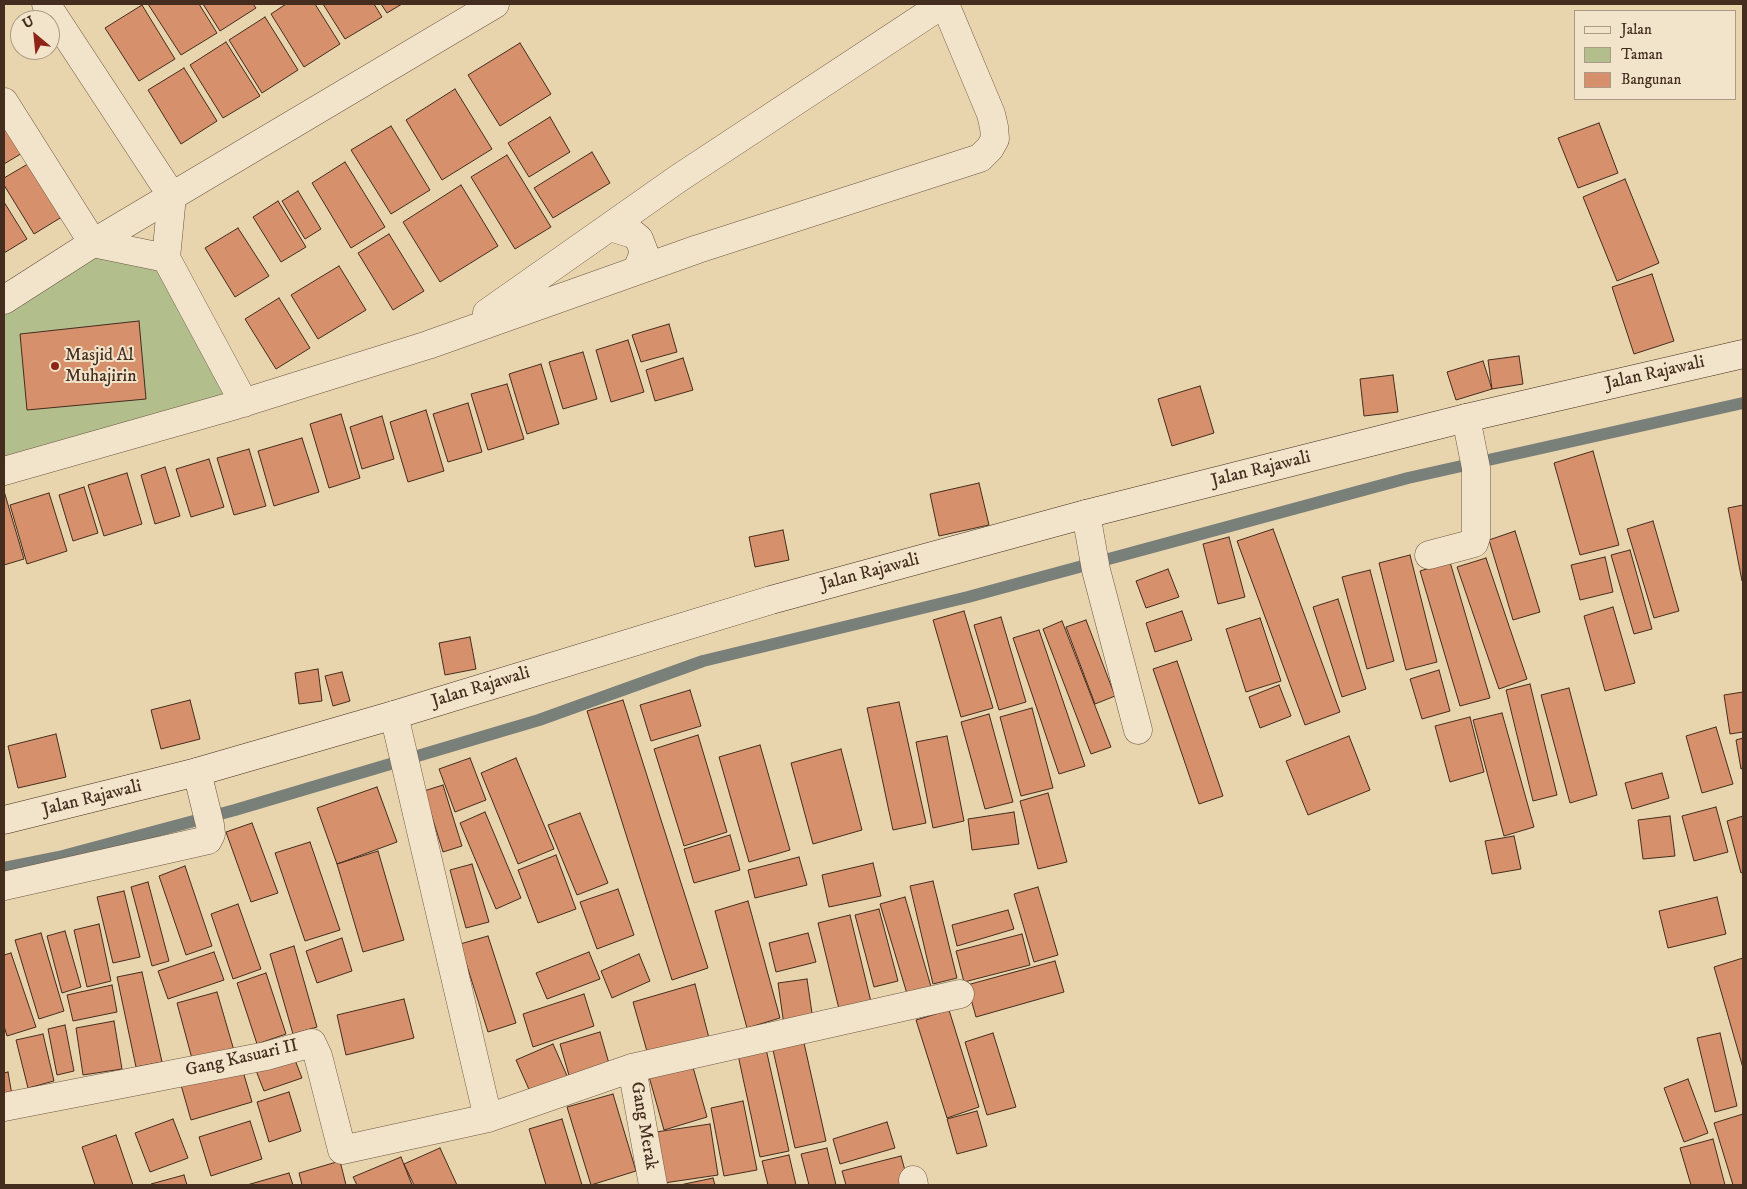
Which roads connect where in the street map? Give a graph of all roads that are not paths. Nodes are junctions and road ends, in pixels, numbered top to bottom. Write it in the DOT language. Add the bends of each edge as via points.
graph roads {
  1 [pos="496,4"];
  2 [pos="944,4"];
  3 [pos="51,6"];
  4 [pos="4,102"];
  5 [pos="172,196"];
  6 [pos="610,227"];
  7 [pos="93,243"];
  8 [pos="166,258"];
  9 [pos="637,270"];
  10 [pos="4,300"];
  11 [pos="456,335"];
  12 [pos="1743,354"];
  13 [pos="244,403"];
  14 [pos="1468,428"];
  15 [pos="4,471"];
  16 [pos="1086,523"];
  17 [pos="1429,555"];
  18 [pos="397,725"];
  19 [pos="1138,730"];
  20 [pos="197,772"];
  21 [pos="4,820"];
  22 [pos="4,886"];
  23 [pos="960,994"];
  24 [pos="632,1068"];
  25 [pos="4,1107"];
  26 [pos="488,1118"];
  27 [pos="653,1185"];
  1 -- 5 [label="street"];
  2 -- 6 [label="street"];
  2 -- 9 [label="street" via="991,114 995,139 980,158"];
  3 -- 5 [label="street"];
  4 -- 7 [label="street"];
  5 -- 7 [label="street"];
  5 -- 8 [label="street"];
  6 -- 9 [label="street" via="639,239 644,252"];
  6 -- 11 [label="street"];
  7 -- 8 [label="street"];
  7 -- 10 [label="street"];
  8 -- 13 [label="street"];
  9 -- 11 [label="street"];
  11 -- 13 [label="street"];
  12 -- 14 [label="street, Jalan Rajawali"];
  13 -- 15 [label="street"];
  14 -- 16 [label="street, Jalan Rajawali"];
  14 -- 17 [label="street" via="1476,468 1474,543"];
  16 -- 18 [label="street, Jalan Rajawali" via="771,600"];
  16 -- 19 [label="street"];
  18 -- 20 [label="street, Jalan Rajawali"];
  18 -- 26 [label="street"];
  20 -- 21 [label="street, Jalan Rajawali"];
  20 -- 22 [label="street" via="210,838 197,844"];
  23 -- 24 [label="street"];
  24 -- 26 [label="street"];
  24 -- 27 [label="street, Gang Merak"];
  25 -- 26 [label="street, Gang Kasuari II" via="266,1056 312,1043 342,1150"];
}
